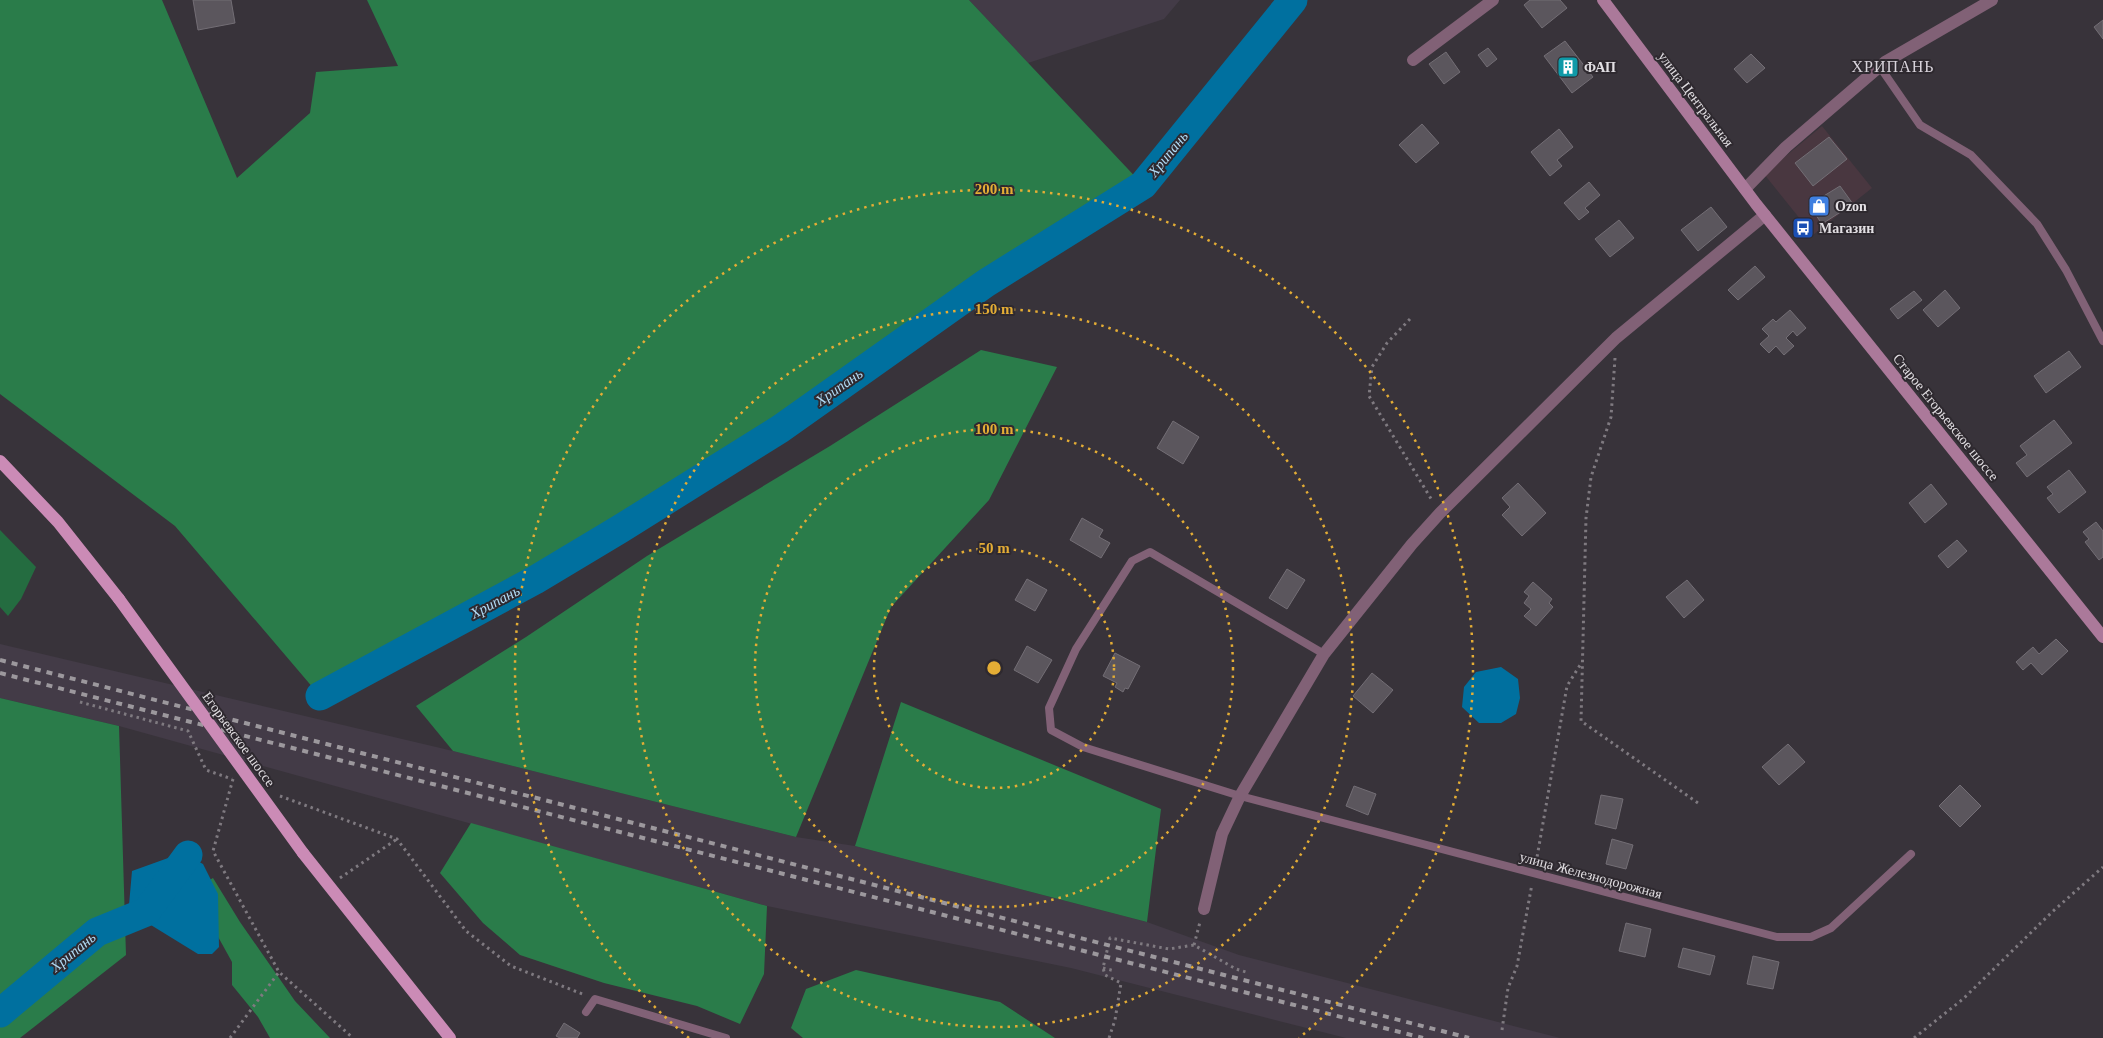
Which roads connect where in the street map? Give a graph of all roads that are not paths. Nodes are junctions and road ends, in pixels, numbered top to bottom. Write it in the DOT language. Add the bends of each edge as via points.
graph roads {
  1 [pos="1493,0"];
  2 [pos="1603,0"];
  3 [pos="1992,0"];
  4 [pos="1413,60"];
  5 [pos="1880,67"];
  6 [pos="1745,189"];
  7 [pos="1765,215"];
  8 [pos="2103,341"];
  9 [pos="0,461"];
  10 [pos="2103,637"];
  11 [pos="1324,654"];
  12 [pos="1240,796"];
  13 [pos="1911,854"];
  14 [pos="1204,909"];
  15 [pos="586,1012"];
  16 [pos="450,1038"];
  17 [pos="726,1038"];
  1 -- 4 [label="street"];
  2 -- 6 [label="main road, улица Центральная"];
  3 -- 5 [label="street"];
  5 -- 6 [label="street" via="1786,147"];
  5 -- 8 [label="lane" via="1920,125 1971,155 2037,224 2066,270"];
  6 -- 7 [label="main road, улица Центральная"];
  7 -- 10 [label="main road, Старое Егорьевское шоссе"];
  7 -- 11 [label="street" via="1616,338 1440,513"];
  9 -- 16 [label="main road, Егорьевское шоссе, bridge" via="58,522 119,599 303,853"];
  11 -- 12 [label="street"];
  11 -- 12 [label="lane, улица Железнодорожная" via="1150,552 1132,561 1076,649 1049,708 1051,730 1083,747"];
  12 -- 13 [label="lane, улица Железнодорожная" via="1776,937 1811,937 1831,928"];
  12 -- 14 [label="street" via="1222,834"];
  15 -- 17 [label="lane" via="595,999"];
}
